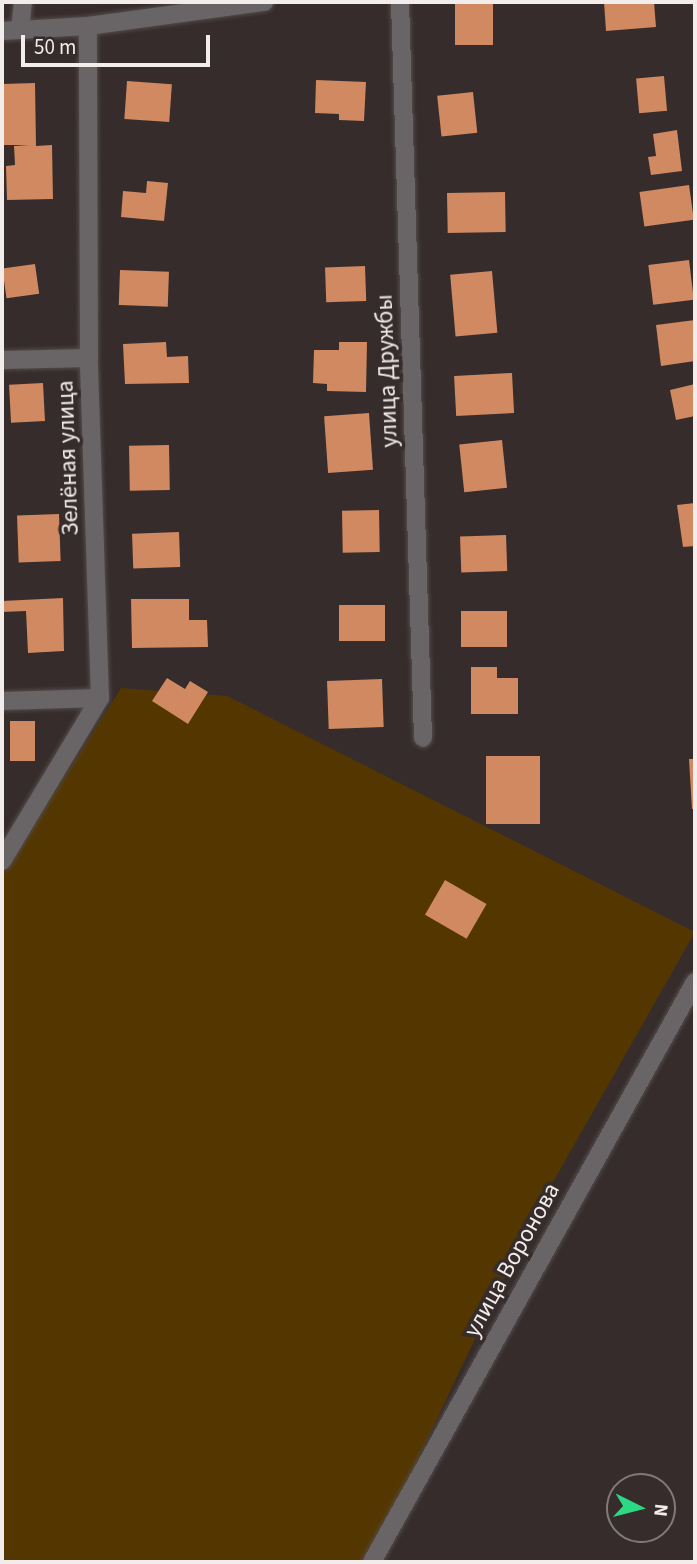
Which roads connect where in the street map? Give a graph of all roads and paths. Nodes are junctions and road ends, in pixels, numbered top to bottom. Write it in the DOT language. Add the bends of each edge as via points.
graph roads {
  1 [pos="23,2"];
  2 [pos="264,2"];
  3 [pos="400,2"];
  4 [pos="88,26"];
  5 [pos="2,30"];
  6 [pos="20,30"];
  7 [pos="89,358"];
  8 [pos="2,360"];
  9 [pos="100,698"];
  10 [pos="2,701"];
  11 [pos="423,738"];
  12 [pos="2,861"];
  13 [pos="695,982"];
  14 [pos="372,1562"];
  1 -- 6 [label="street"];
  2 -- 4 [label="street"];
  3 -- 11 [label="street, улица Дружбы"];
  4 -- 6 [label="street"];
  4 -- 7 [label="street, Зелёная улица"];
  5 -- 6 [label="street"];
  7 -- 8 [label="street"];
  7 -- 9 [label="street, Зелёная улица"];
  9 -- 10 [label="street"];
  9 -- 12 [label="street"];
  13 -- 14 [label="street, улица Воронова"];
}
